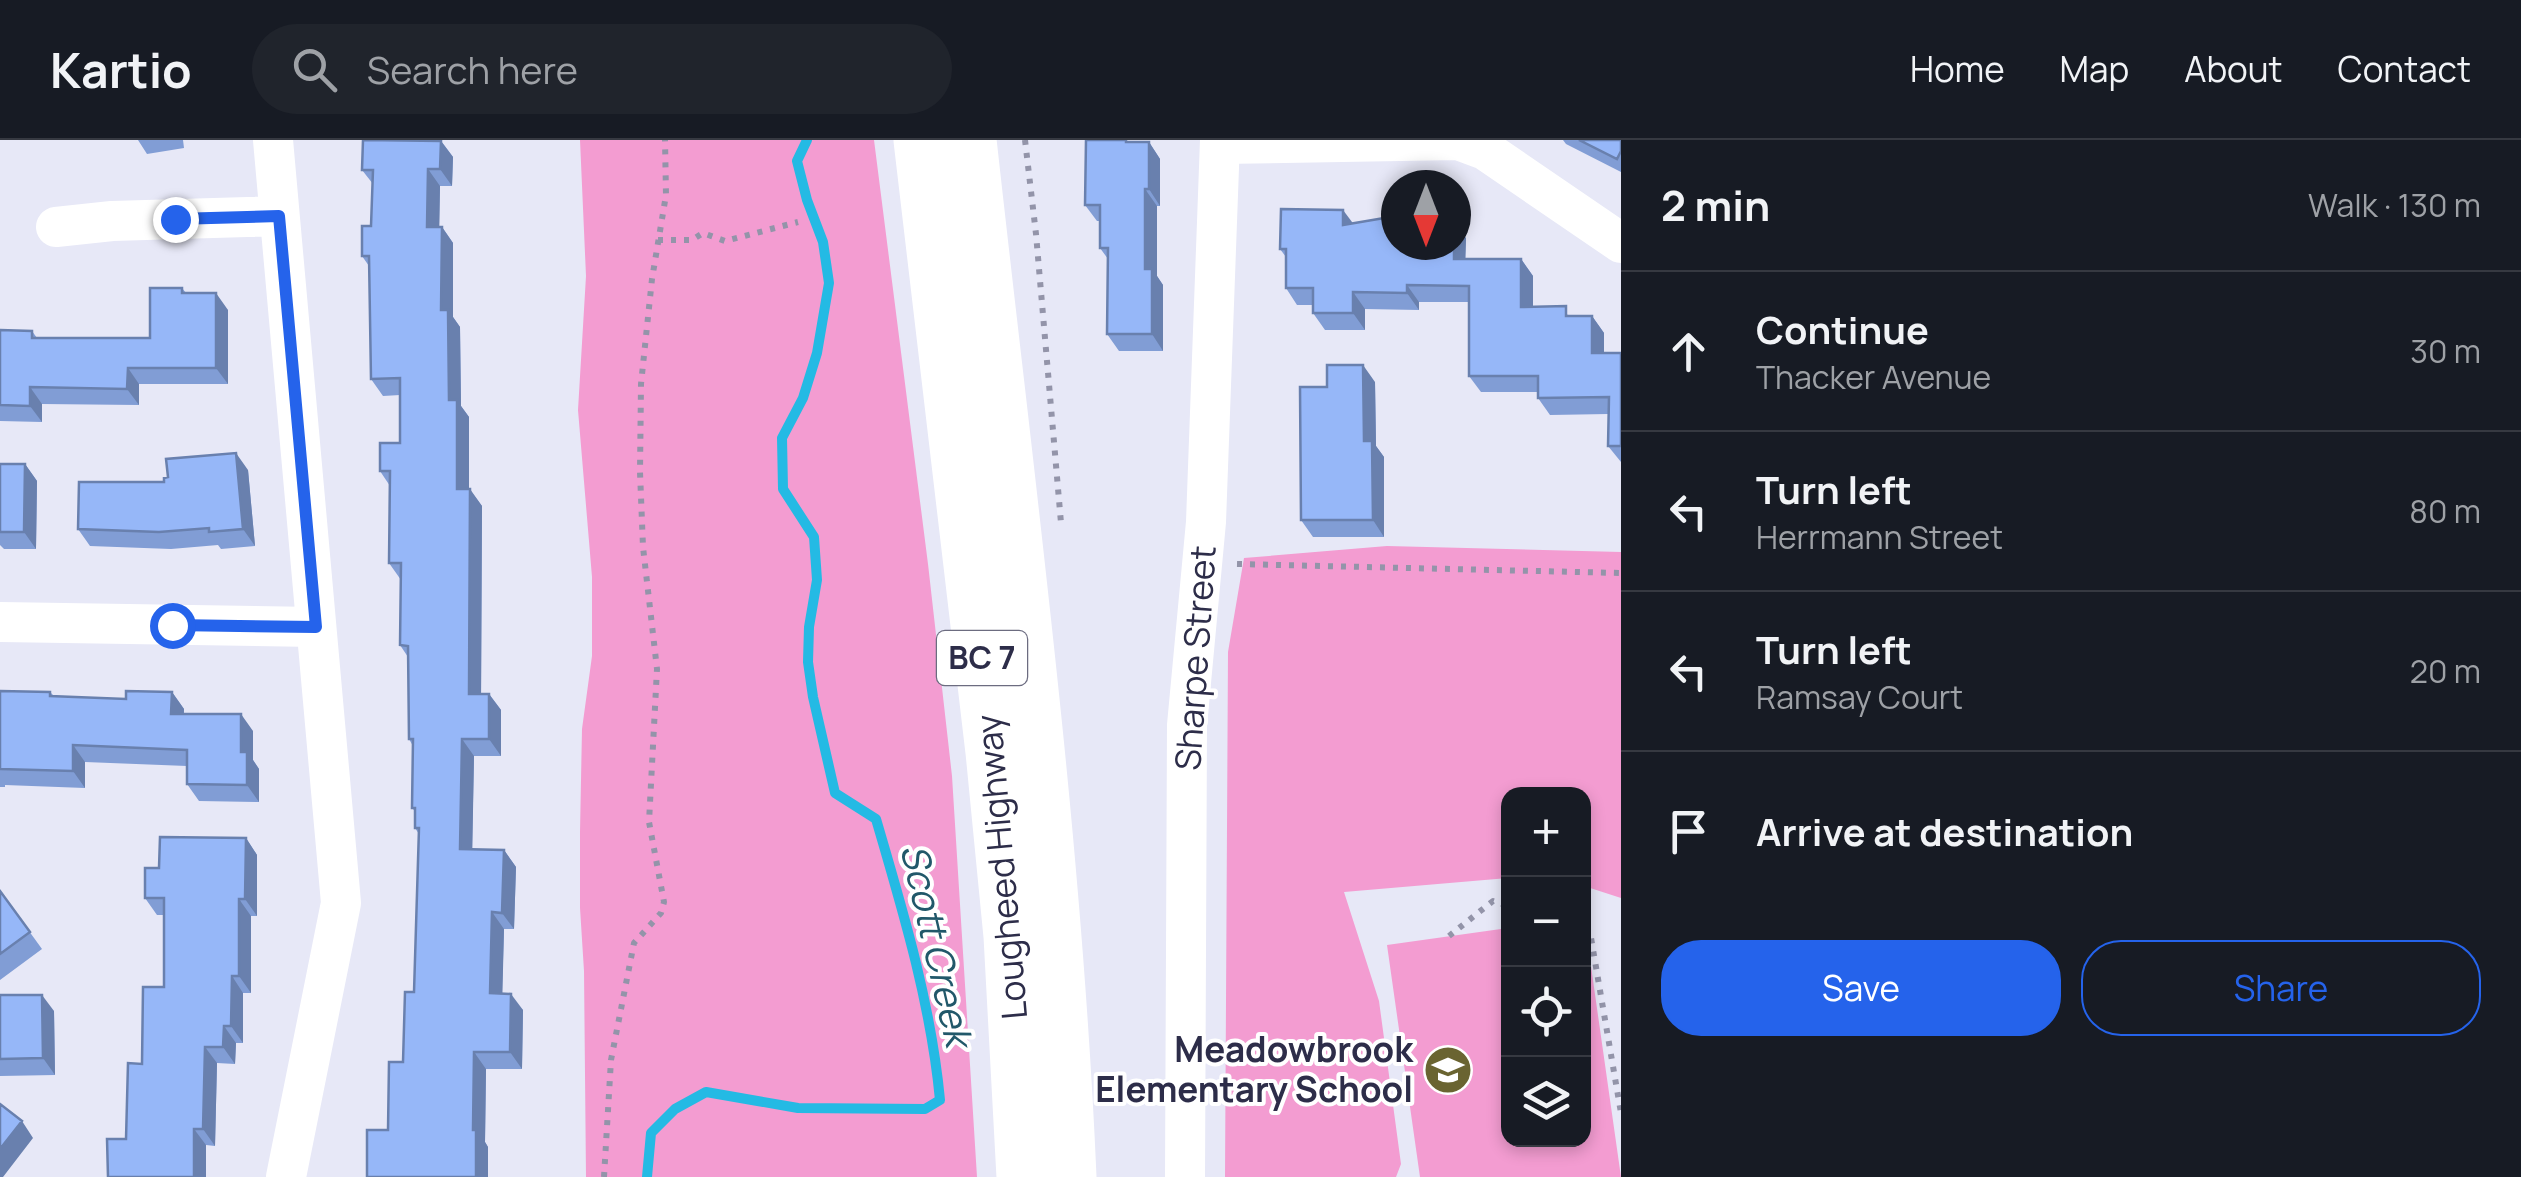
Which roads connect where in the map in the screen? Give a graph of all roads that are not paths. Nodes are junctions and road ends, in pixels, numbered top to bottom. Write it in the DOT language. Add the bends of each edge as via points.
graph roads {
  1 [pos="273,140"];
  2 [pos="921,140"];
  3 [pos="970,140"];
  4 [pos="1458,140"];
  5 [pos="1220,142"];
  6 [pos="279,216"];
  7 [pos="56,227"];
  8 [pos="1621,243"];
  9 [pos="0,622"];
  10 [pos="316,627"];
  11 [pos="286,1177"];
  12 [pos="1024,1177"];
  13 [pos="1069,1177"];
  14 [pos="1186,1177"];
  1 -- 6 [label="street"];
  2 -- 12 [label="main road, Lougheed Highway / BC 7" via="993,752"];
  3 -- 13 [label="main road, Lougheed Highway / BC 7" via="1048,864"];
  4 -- 5 [label="street"];
  4 -- 8 [label="street" via="1485,150"];
  5 -- 14 [label="street, Sharpe Street" via="1206,522 1187,724"];
  6 -- 7 [label="street"];
  6 -- 10 [label="street"];
  9 -- 10 [label="street"];
  10 -- 11 [label="street" via="341,904"];
}
